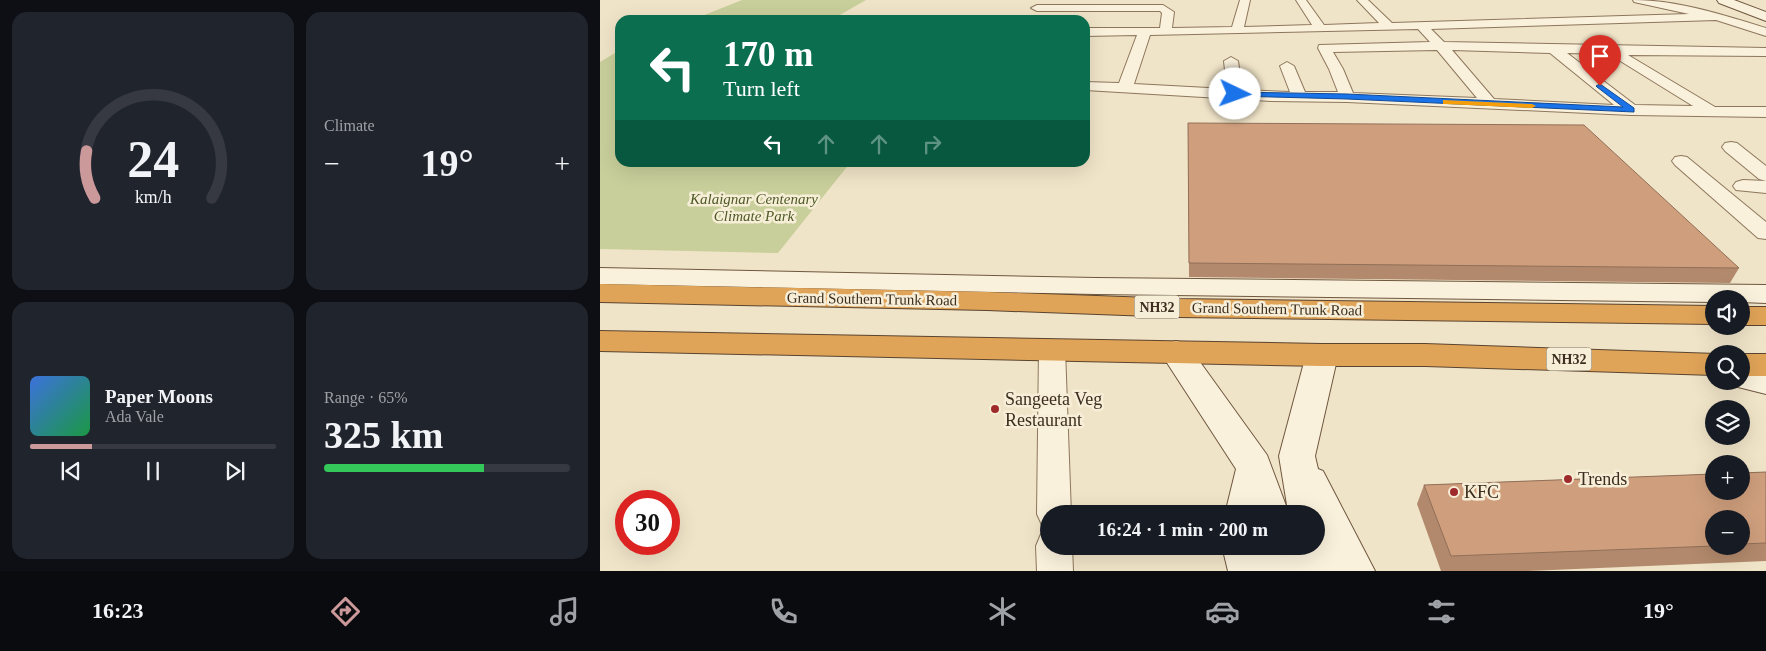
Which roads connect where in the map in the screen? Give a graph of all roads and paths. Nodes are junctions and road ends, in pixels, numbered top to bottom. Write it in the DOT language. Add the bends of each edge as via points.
graph roads {
  1 [pos="1246,0"];
  2 [pos="1300,0"];
  3 [pos="1362,0"];
  4 [pos="1638,0"];
  5 [pos="1723,0"];
  6 [pos="1038,7"];
  7 [pos="1717,17"];
  8 [pos="1766,17"];
  9 [pos="1421,26"];
  10 [pos="1389,27"];
  11 [pos="1320,28"];
  12 [pos="1237,30"];
  13 [pos="1146,31"];
  14 [pos="1166,31"];
  15 [pos="1766,32"];
  16 [pos="1090,34"];
  17 [pos="1441,46"];
  18 [pos="1553,49"];
  19 [pos="1612,50"];
  20 [pos="1766,52"];
  21 [pos="1231,61"];
  22 [pos="1287,66"];
  23 [pos="1090,86"];
  24 [pos="1125,88"];
  25 [pos="1235,94"];
  26 [pos="1299,96"];
  27 [pos="1347,97"];
  28 [pos="1490,104"];
  29 [pos="1631,110"];
  30 [pos="1712,111"];
  31 [pos="1766,112"];
  32 [pos="1732,147"];
  33 [pos="1681,161"];
  34 [pos="1766,175"];
  35 [pos="1744,186"];
  36 [pos="1766,187"];
  37 [pos="1766,233"];
  38 [pos="600,276"];
  39 [pos="600,294"];
  40 [pos="1766,294"];
  41 [pos="1705,316"];
  42 [pos="1750,316"];
  43 [pos="1766,316"];
  44 [pos="600,341"];
  45 [pos="1052,349"];
  46 [pos="1176,352"];
  47 [pos="1322,355"];
  48 [pos="1657,362"];
  49 [pos="1705,364"];
  50 [pos="1750,365"];
  51 [pos="1766,366"];
  52 [pos="1705,370"];
  53 [pos="1750,379"];
  54 [pos="1766,382"];
  55 [pos="1297,456"];
  56 [pos="1254,466"];
  57 [pos="1054,505"];
  58 [pos="1247,505"];
  59 [pos="1266,505"];
  60 [pos="1306,505"];
  61 [pos="1054,555"];
  62 [pos="1245,555"];
  63 [pos="1282,555"];
  64 [pos="1322,555"];
  65 [pos="1055,571"];
  66 [pos="1249,571"];
  67 [pos="1287,571"];
  68 [pos="1328,571"];
  69 [pos="1354,571"];
  1 -- 12 [label="street"];
  2 -- 11 [label="street"];
  3 -- 10 [label="street"];
  4 -- 7 [label="street"];
  5 -- 8 [label="street"];
  6 -- 14 [label="street" via="1163,8 1168,12"];
  7 -- 9 [label="street"];
  7 -- 15 [label="street"];
  9 -- 10 [label="street"];
  9 -- 17 [label="street"];
  10 -- 11 [label="street"];
  11 -- 12 [label="street"];
  12 -- 14 [label="street"];
  13 -- 14 [label="street"];
  13 -- 16 [label="street"];
  13 -- 24 [label="street"];
  17 -- 18 [label="street"];
  17 -- 27 [label="street" via="1324,48"];
  17 -- 28 [label="street"];
  18 -- 19 [label="street"];
  18 -- 29 [label="street"];
  19 -- 20 [label="street"];
  19 -- 30 [label="street"];
  21 -- 25 [label="street"];
  22 -- 26 [label="street"];
  23 -- 24 [label="street"];
  24 -- 25 [label="street"];
  25 -- 26 [label="street"];
  26 -- 27 [label="street"];
  27 -- 28 [label="street"];
  28 -- 29 [label="street"];
  29 -- 30 [label="street"];
  30 -- 31 [label="street"];
  32 -- 34 [label="street"];
  33 -- 37 [label="street"];
  35 -- 36 [label="street"];
  38 -- 40 [label="street"];
  39 -- 41 [label="highway, Grand Southern Trunk Road / NH32" via="1178,308"];
  42 -- 43 [label="highway"];
  44 -- 45 [label="highway, NH32"];
  45 -- 46 [label="highway, NH32"];
  45 -- 57 [label="street"];
  46 -- 47 [label="highway, NH32"];
  46 -- 56 [label="street"];
  47 -- 48 [label="highway, NH32"];
  47 -- 55 [label="street"];
  48 -- 49 [label="highway, NH32"];
  48 -- 52 [label="street"];
  50 -- 51 [label="highway"];
  53 -- 54 [label="street"];
  55 -- 60 [label="street"];
  55 -- 69 [label="street"];
  56 -- 58 [label="street"];
  56 -- 59 [label="street"];
  61 -- 65 [label="street"];
  62 -- 66 [label="street"];
  63 -- 67 [label="street"];
  64 -- 68 [label="street"];
}
